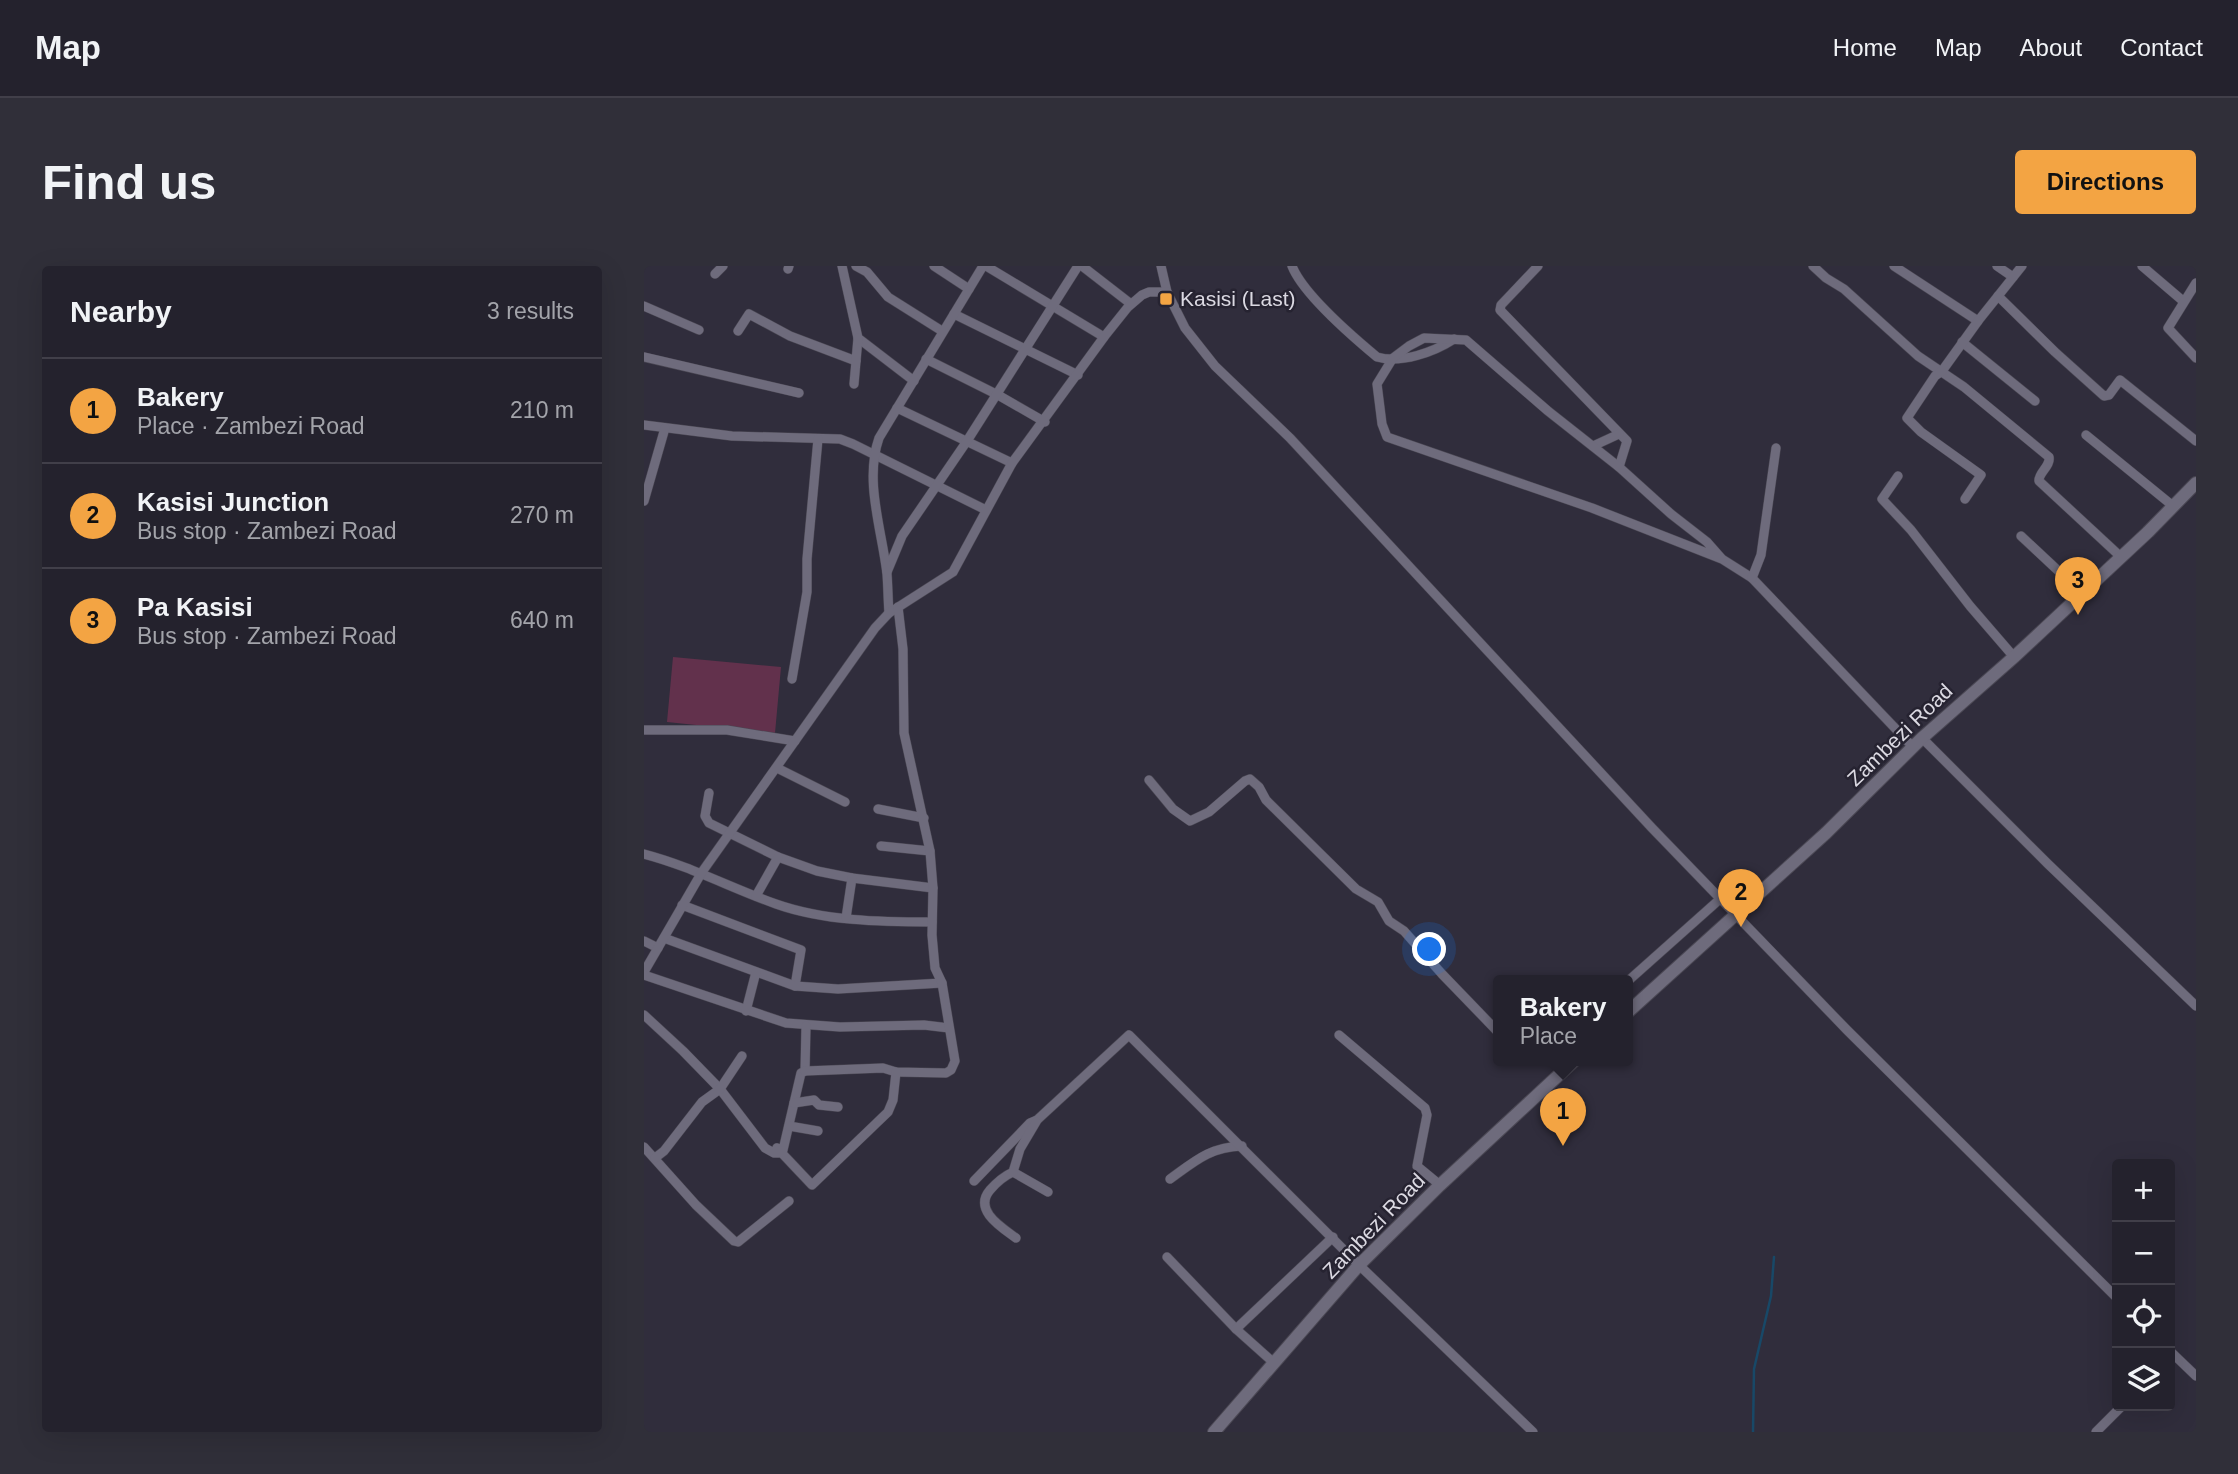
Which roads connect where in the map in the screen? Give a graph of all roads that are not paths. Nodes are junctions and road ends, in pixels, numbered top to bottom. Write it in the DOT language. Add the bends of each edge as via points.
graph roads {
  1 [pos="723,266"];
  2 [pos="841,266"];
  3 [pos="856,266"];
  4 [pos="934,266"];
  5 [pos="984,266"];
  6 [pos="1080,266"];
  7 [pos="1161,266"];
  8 [pos="1292,266"];
  9 [pos="1538,266"];
  10 [pos="1813,266"];
  11 [pos="1894,266"];
  12 [pos="1997,266"];
  13 [pos="2022,266"];
  14 [pos="2141,266"];
  15 [pos="715,274"];
  16 [pos="2013,276"];
  17 [pos="2196,283"];
  18 [pos="969,289"];
  19 [pos="1167,292"];
  20 [pos="1998,296"];
  21 [pos="2183,301"];
  22 [pos="1131,304"];
  23 [pos="1053,305"];
  24 [pos="644,306"];
  25 [pos="954,314"];
  26 [pos="1978,321"];
  27 [pos="699,330"];
  28 [pos="738,331"];
  29 [pos="942,331"];
  30 [pos="1104,337"];
  31 [pos="858,338"];
  32 [pos="1962,342"];
  33 [pos="1023,350"];
  34 [pos="644,357"];
  35 [pos="1393,358"];
  36 [pos="2196,358"];
  37 [pos="926,359"];
  38 [pos="856,361"];
  39 [pos="1942,371"];
  40 [pos="1078,376"];
  41 [pos="914,381"];
  42 [pos="854,384"];
  43 [pos="799,393"];
  44 [pos="998,395"];
  45 [pos="2035,401"];
  46 [pos="897,408"];
  47 [pos="1045,422"];
  48 [pos="644,425"];
  49 [pos="665,428"];
  50 [pos="1619,434"];
  51 [pos="2086,435"];
  52 [pos="818,439"];
  53 [pos="967,441"];
  54 [pos="2196,441"];
  55 [pos="1593,446"];
  56 [pos="1776,449"];
  57 [pos="873,454"];
  58 [pos="1012,463"];
  59 [pos="1619,467"];
  60 [pos="1898,476"];
  61 [pos="2196,483"];
  62 [pos="936,487"];
  63 [pos="1965,499"];
  64 [pos="644,501"];
  65 [pos="2173,506"];
  66 [pos="986,510"];
  67 [pos="2021,536"];
  68 [pos="2121,557"];
  69 [pos="1722,559"];
  70 [pos="887,574"];
  71 [pos="1752,578"];
  72 [pos="2082,593"];
  73 [pos="898,607"];
  74 [pos="889,612"];
  75 [pos="2014,657"];
  76 [pos="792,679"];
  77 [pos="644,730"];
  78 [pos="795,741"];
  79 [pos="1918,742"];
  80 [pos="777,768"];
  81 [pos="1149,780"];
  82 [pos="709,793"];
  83 [pos="845,802"];
  84 [pos="878,809"];
  85 [pos="924,818"];
  86 [pos="729,833"];
  87 [pos="881,846"];
  88 [pos="930,851"];
  89 [pos="644,854"];
  90 [pos="778,857"];
  91 [pos="702,872"];
  92 [pos="852,878"];
  93 [pos="933,888"];
  94 [pos="756,896"];
  95 [pos="1720,899"];
  96 [pos="682,905"];
  97 [pos="1736,914"];
  98 [pos="846,918"];
  99 [pos="932,922"];
  100 [pos="664,938"];
  101 [pos="644,941"];
  102 [pos="658,948"];
  103 [pos="756,972"];
  104 [pos="644,974"];
  105 [pos="1633,977"];
  106 [pos="942,983"];
  107 [pos="795,986"];
  108 [pos="2196,1006"];
  109 [pos="1633,1007"];
  110 [pos="746,1011"];
  111 [pos="644,1015"];
  112 [pos="806,1026"];
  113 [pos="949,1027"];
  114 [pos="1493,1027"];
  115 [pos="1339,1035"];
  116 [pos="742,1056"];
  117 [pos="1569,1066"];
  118 [pos="804,1071"];
  119 [pos="896,1072"];
  120 [pos="720,1089"];
  121 [pos="794,1103"];
  122 [pos="838,1107"];
  123 [pos="1037,1120"];
  124 [pos="789,1126"];
  125 [pos="818,1131"];
  126 [pos="1242,1146"];
  127 [pos="644,1147"];
  128 [pos="777,1148"];
  129 [pos="655,1158"];
  130 [pos="1013,1172"];
  131 [pos="1170,1179"];
  132 [pos="974,1181"];
  133 [pos="1440,1185"];
  134 [pos="1048,1192"];
  135 [pos="789,1201"];
  136 [pos="1333,1237"];
  137 [pos="1016,1238"];
  138 [pos="1167,1257"];
  139 [pos="1359,1265"];
  140 [pos="2112,1293"];
  141 [pos="1236,1329"];
  142 [pos="2175,1358"];
  143 [pos="1274,1363"];
  144 [pos="2196,1376"];
  145 [pos="2117,1411"];
  146 [pos="1214,1432"];
  147 [pos="1534,1432"];
  148 [pos="2096,1432"];
  1 -- 15 [label="street"];
  2 -- 31 [label="street"];
  3 -- 29 [label="street" via="888,297"];
  4 -- 18 [label="street"];
  5 -- 18 [label="street"];
  5 -- 23 [label="street"];
  6 -- 22 [label="street"];
  6 -- 23 [label="street"];
  7 -- 19 [label="street"];
  8 -- 35 [label="street" via="1302,285 1348,332 1377,357"];
  9 -- 50 [label="street" via="1500,310"];
  10 -- 39 [label="street" via="1894,337"];
  11 -- 26 [label="street"];
  12 -- 16 [label="street"];
  13 -- 16 [label="street"];
  14 -- 21 [label="street"];
  16 -- 20 [label="street"];
  17 -- 21 [label="street"];
  18 -- 25 [label="street"];
  19 -- 22 [label="street" via="1145,293"];
  19 -- 95 [label="street" via="1185,328 1215,366 1290,438"];
  20 -- 26 [label="street"];
  20 -- 54 [label="street" via="2105,396 2120,380"];
  21 -- 36 [label="street" via="2168,328"];
  22 -- 30 [label="street"];
  23 -- 30 [label="street"];
  23 -- 33 [label="street"];
  24 -- 27 [label="street"];
  25 -- 29 [label="street"];
  25 -- 33 [label="street"];
  26 -- 32 [label="street"];
  28 -- 38 [label="street" via="749,314"];
  29 -- 37 [label="street"];
  30 -- 40 [label="street"];
  31 -- 38 [label="street"];
  31 -- 41 [label="street"];
  32 -- 39 [label="street"];
  32 -- 45 [label="street"];
  33 -- 40 [label="street"];
  33 -- 44 [label="street"];
  34 -- 43 [label="street"];
  35 -- 55 [label="street" via="1424,338 1466,340"];
  35 -- 69 [label="street" via="1377,384 1387,437"];
  37 -- 41 [label="street"];
  37 -- 44 [label="street"];
  38 -- 42 [label="street"];
  39 -- 63 [label="street" via="1907,418 1981,475"];
  39 -- 68 [label="street" via="2049,457 2039,481"];
  40 -- 47 [label="street"];
  41 -- 46 [label="street"];
  44 -- 47 [label="street"];
  44 -- 53 [label="street"];
  46 -- 53 [label="street"];
  46 -- 57 [label="street"];
  47 -- 58 [label="street"];
  48 -- 49 [label="street"];
  49 -- 52 [label="street"];
  49 -- 64 [label="street"];
  50 -- 55 [label="street"];
  50 -- 59 [label="street" via="1627,441"];
  51 -- 65 [label="street"];
  52 -- 57 [label="street" via="840,439"];
  52 -- 76 [label="street" via="807,592"];
  53 -- 58 [label="street"];
  53 -- 62 [label="street"];
  55 -- 59 [label="street"];
  56 -- 71 [label="street" via="1761,555"];
  57 -- 62 [label="street"];
  57 -- 70 [label="street"];
  58 -- 66 [label="street"];
  59 -- 69 [label="street"];
  60 -- 75 [label="street" via="1882,499"];
  61 -- 65 [label="main road, Zambezi Road"];
  62 -- 66 [label="street"];
  62 -- 70 [label="street" via="897,545"];
  65 -- 68 [label="main road, Zambezi Road"];
  66 -- 73 [label="street" via="953,572"];
  67 -- 72 [label="street"];
  68 -- 72 [label="main road, Zambezi Road"];
  69 -- 71 [label="street"];
  70 -- 74 [label="street"];
  71 -- 79 [label="street"];
  72 -- 75 [label="main road, Zambezi Road"];
  73 -- 74 [label="street"];
  73 -- 85 [label="street" via="904,733"];
  74 -- 78 [label="street"];
  75 -- 79 [label="main road, Zambezi Road"];
  77 -- 78 [label="street" via="727,730"];
  78 -- 80 [label="street"];
  79 -- 97 [label="main road, Zambezi Road"];
  79 -- 108 [label="street"];
  80 -- 83 [label="street"];
  80 -- 86 [label="street"];
  81 -- 114 [label="street" via="1190,821 1209,812 1245,781 1255,782 1266,800 1356,889 1378,902 1389,921 1404,931"];
  82 -- 86 [label="street" via="706,819"];
  84 -- 85 [label="street"];
  85 -- 88 [label="street"];
  86 -- 90 [label="street"];
  86 -- 91 [label="street"];
  87 -- 88 [label="street"];
  88 -- 93 [label="street"];
  89 -- 91 [label="street"];
  90 -- 92 [label="street"];
  90 -- 94 [label="street"];
  91 -- 94 [label="street"];
  91 -- 96 [label="street"];
  92 -- 93 [label="street"];
  92 -- 98 [label="street"];
  93 -- 99 [label="street"];
  94 -- 98 [label="street"];
  95 -- 97 [label="street"];
  95 -- 105 [label="street"];
  96 -- 100 [label="street"];
  96 -- 107 [label="street" via="801,950"];
  97 -- 109 [label="main road, Zambezi Road"];
  97 -- 140 [label="street"];
  98 -- 99 [label="street"];
  99 -- 106 [label="street" via="935,968"];
  100 -- 102 [label="street"];
  100 -- 103 [label="street"];
  101 -- 102 [label="street"];
  102 -- 104 [label="street"];
  103 -- 107 [label="street"];
  103 -- 110 [label="street"];
  104 -- 110 [label="street"];
  106 -- 107 [label="street" via="838,989"];
  106 -- 113 [label="street"];
  110 -- 112 [label="street"];
  111 -- 120 [label="street"];
  112 -- 113 [label="street"];
  112 -- 118 [label="street"];
  113 -- 119 [label="street" via="955,1061 951,1070"];
  115 -- 133 [label="street" via="1426,1108 1418,1166"];
  116 -- 120 [label="street"];
  117 -- 133 [label="main road, Zambezi Road"];
  118 -- 119 [label="street" via="883,1068"];
  118 -- 121 [label="street"];
  119 -- 128 [label="street" via="888,1112 813,1185"];
  120 -- 128 [label="street" via="765,1148 779,1153"];
  120 -- 129 [label="street" via="702,1102"];
  121 -- 122 [label="street" via="814,1100"];
  121 -- 124 [label="street"];
  123 -- 126 [label="street" via="1129,1035"];
  123 -- 130 [label="street"];
  123 -- 132 [label="street"];
  124 -- 125 [label="street"];
  124 -- 128 [label="street" via="783,1150"];
  126 -- 131 [label="street" via="1206,1153"];
  126 -- 136 [label="street"];
  127 -- 129 [label="street"];
  129 -- 135 [label="street" via="734,1241"];
  130 -- 134 [label="street"];
  130 -- 137 [label="street" via="988,1192 984,1205 996,1223"];
  133 -- 139 [label="main road, Zambezi Road"];
  136 -- 139 [label="street"];
  136 -- 141 [label="street"];
  138 -- 141 [label="street"];
  139 -- 143 [label="main road, Zambezi Road"];
  139 -- 147 [label="street"];
  141 -- 143 [label="street"];
  142 -- 144 [label="street"];
  143 -- 146 [label="main road, Zambezi Road"];
  145 -- 148 [label="street"];
}
